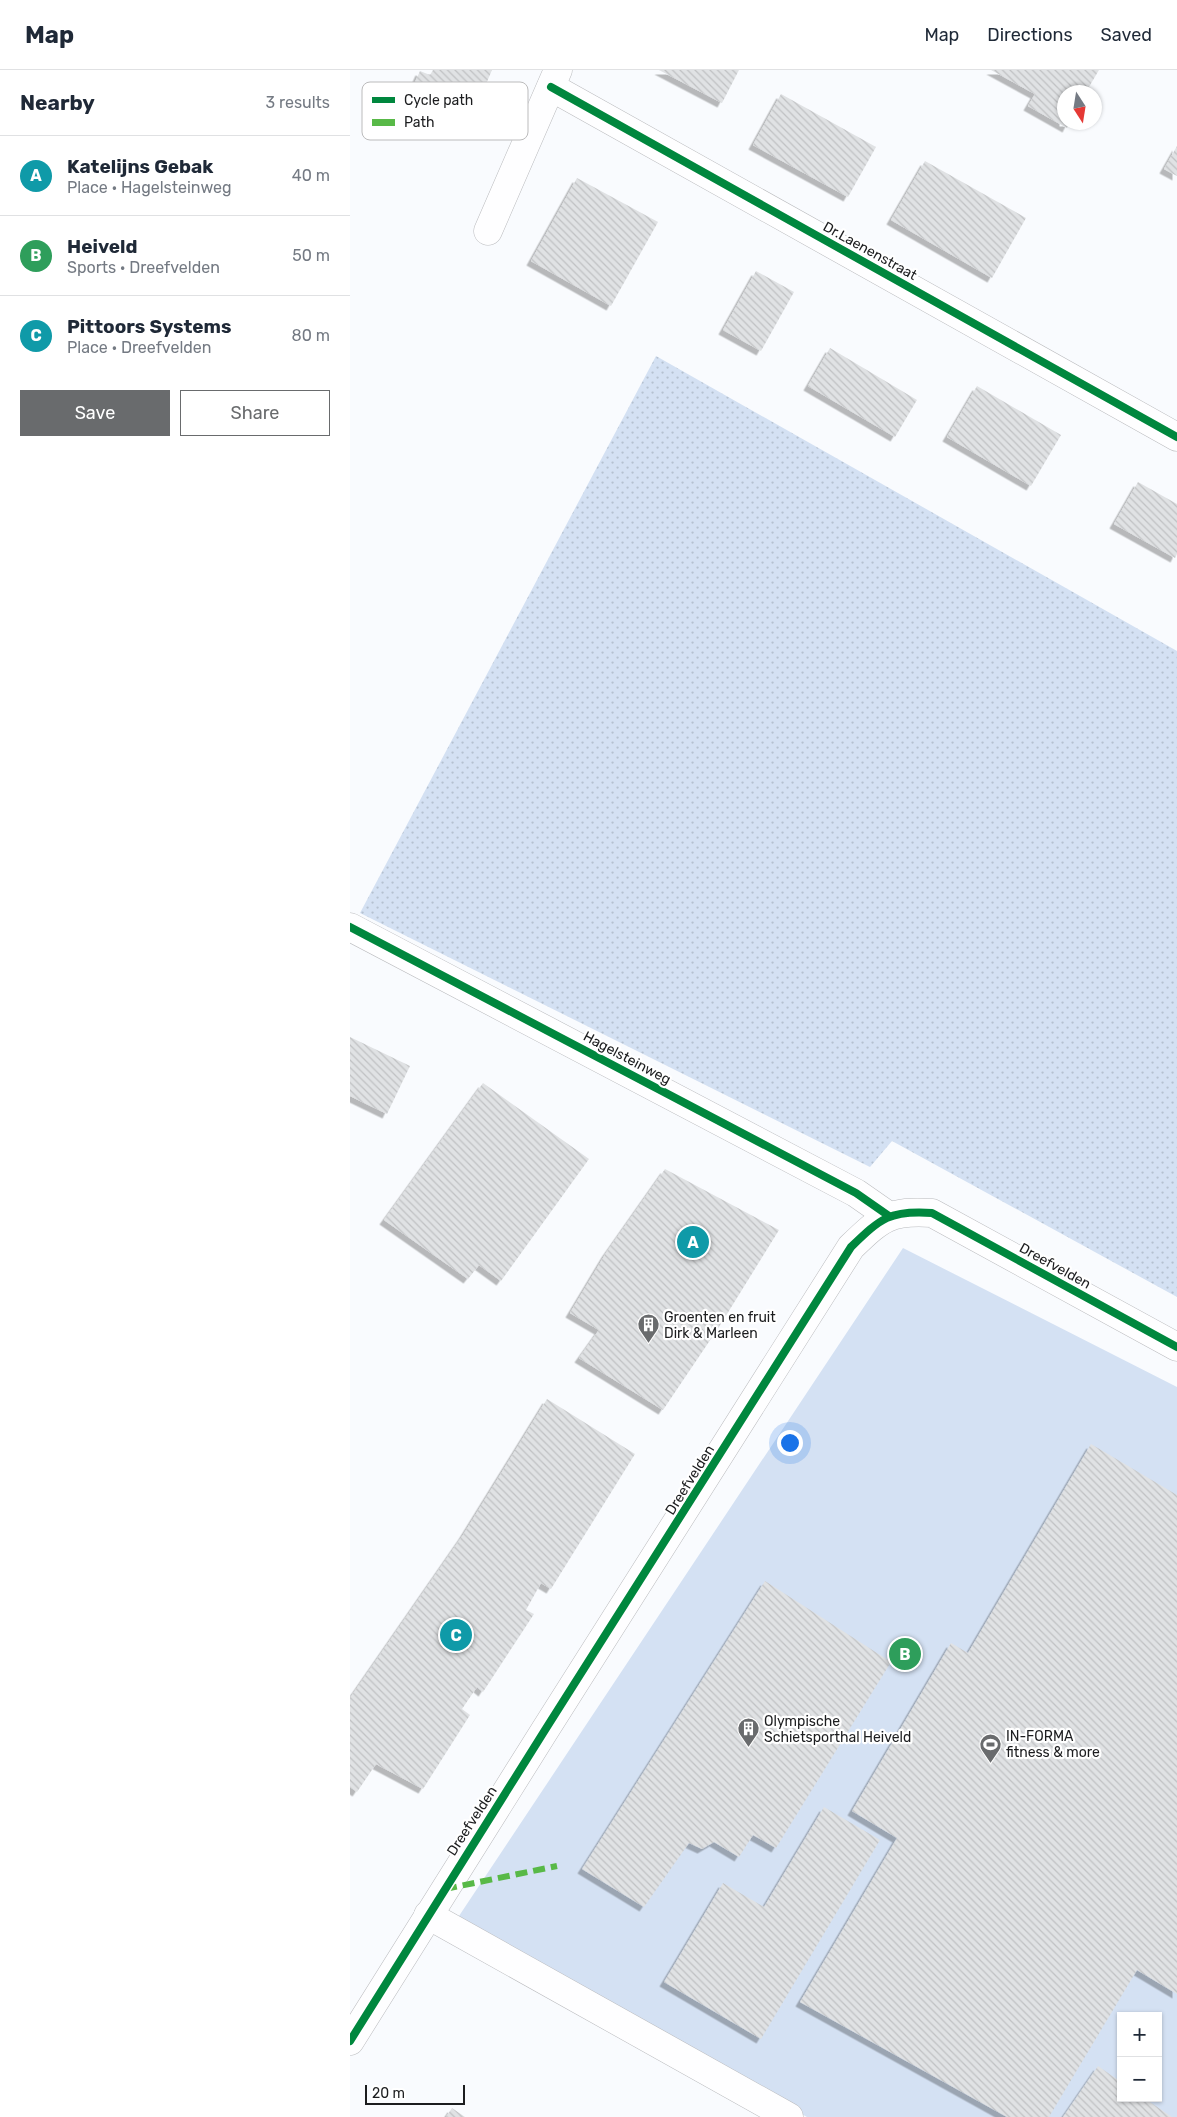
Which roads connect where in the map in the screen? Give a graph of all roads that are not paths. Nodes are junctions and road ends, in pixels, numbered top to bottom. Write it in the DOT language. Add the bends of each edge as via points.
graph roads {
  1 [pos="555,78"];
  2 [pos="528,140"];
  3 [pos="528,140"];
  4 [pos="488,231"];
  5 [pos="1177,437"];
  6 [pos="350,927"];
  7 [pos="889,1216"];
  8 [pos="1177,1347"];
  9 [pos="428,1914"];
  10 [pos="350,2041"];
  11 [pos="789,2117"];
  1 -- 3 [label="street, Dr.Laenenstraat"];
  1 -- 5 [label="street, Dr.Laenenstraat"];
  2 -- 4 [label="street, Dr.Laenenstraat"];
  6 -- 7 [label="street, Hagelsteinweg" via="856,1193"];
  7 -- 8 [label="street, Dreefvelden" via="908,1211 932,1213"];
  7 -- 9 [label="street, Dreefvelden" via="869,1229 851,1247"];
  9 -- 10 [label="street, Dreefvelden"];
  9 -- 11 [label="street"];
}
